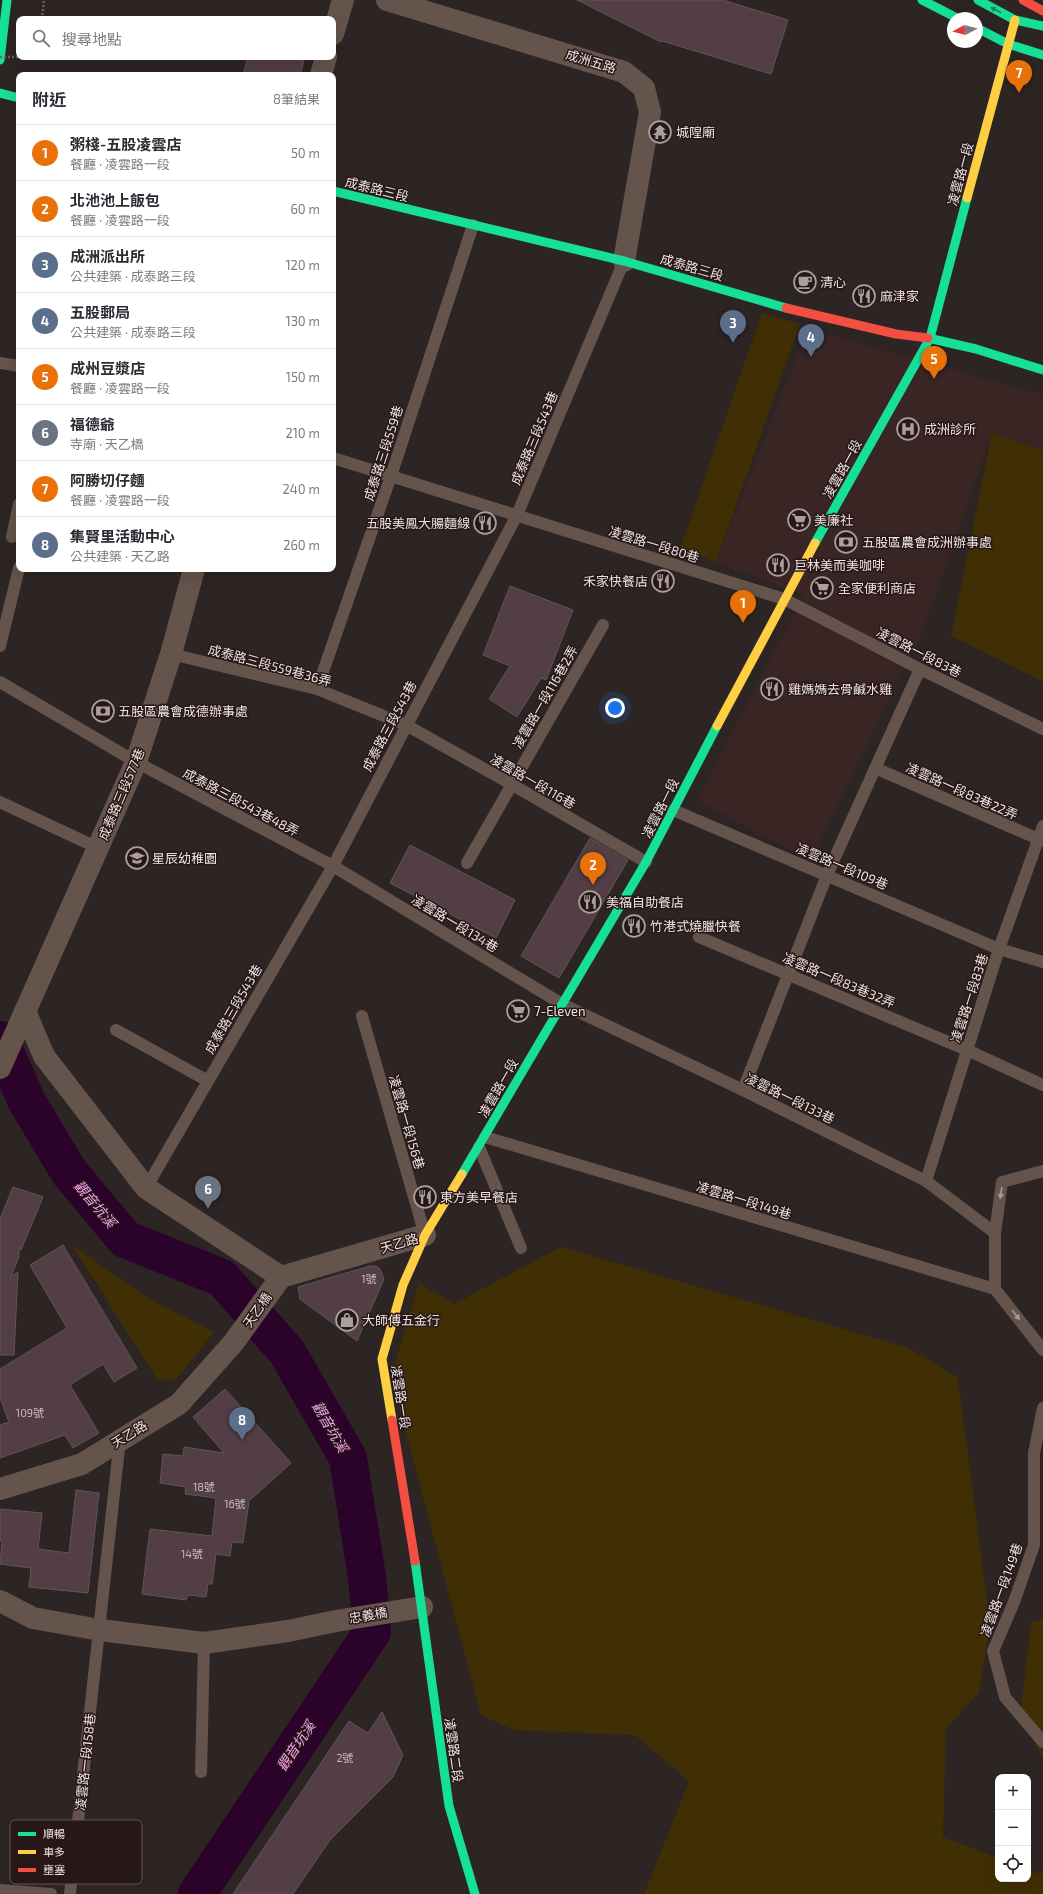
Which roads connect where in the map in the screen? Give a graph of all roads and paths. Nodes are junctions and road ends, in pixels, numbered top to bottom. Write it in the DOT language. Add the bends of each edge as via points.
graph roads {
  1 [pos="7,0"];
  2 [pos="44,0"];
  3 [pos="343,0"];
  4 [pos="387,0"];
  5 [pos="922,0"];
  6 [pos="978,0"];
  7 [pos="1023,0"];
  8 [pos="1043,11"];
  9 [pos="947,13"];
  10 [pos="42,16"];
  11 [pos="1015,20"];
  12 [pos="336,24"];
  13 [pos="1043,26"];
  14 [pos="983,31"];
  15 [pos="1008,44"];
  16 [pos="1043,55"];
  17 [pos="0,58"];
  18 [pos="16,58"];
  19 [pos="325,60"];
  20 [pos="1043,61"];
  21 [pos="322,72"];
  22 [pos="0,93"];
  23 [pos="16,97"];
  24 [pos="336,192"];
  25 [pos="472,225"];
  26 [pos="624,261"];
  27 [pos="930,338"];
  28 [pos="0,363"];
  29 [pos="16,366"];
  30 [pos="1043,370"];
  31 [pos="336,459"];
  32 [pos="390,476"];
  33 [pos="516,515"];
  34 [pos="16,518"];
  35 [pos="12,537"];
  36 [pos="18,572"];
  37 [pos="193,572"];
  38 [pos="784,599"];
  39 [pos="603,625"];
  40 [pos="0,646"];
  41 [pos="171,654"];
  42 [pos="920,669"];
  43 [pos="0,682"];
  44 [pos="318,689"];
  45 [pos="406,725"];
  46 [pos="1043,729"];
  47 [pos="136,762"];
  48 [pos="875,768"];
  49 [pos="511,784"];
  50 [pos="0,802"];
  51 [pos="673,810"];
  52 [pos="1043,826"];
  53 [pos="1041,841"];
  54 [pos="98,848"];
  55 [pos="646,862"];
  56 [pos="467,863"];
  57 [pos="332,866"];
  58 [pos="826,875"];
  59 [pos="699,937"];
  60 [pos="999,949"];
  61 [pos="1043,962"];
  62 [pos="788,974"];
  63 [pos="562,1004"];
  64 [pos="25,1011"];
  65 [pos="362,1016"];
  66 [pos="116,1030"];
  67 [pos="967,1050"];
  68 [pos="1,1066"];
  69 [pos="208,1081"];
  70 [pos="1043,1085"];
  71 [pos="742,1090"];
  72 [pos="482,1142"];
  73 [pos="1043,1171"];
  74 [pos="926,1180"];
  75 [pos="146,1188"];
  76 [pos="996,1233"];
  77 [pos="425,1235"];
  78 [pos="521,1248"];
  79 [pos="281,1277"];
  80 [pos="995,1289"];
  81 [pos="234,1342"];
  82 [pos="1043,1350"];
  83 [pos="1043,1408"];
  84 [pos="120,1439"];
  85 [pos="0,1489"];
  86 [pos="0,1601"];
  87 [pos="422,1607"];
  88 [pos="100,1630"];
  89 [pos="204,1643"];
  90 [pos="1043,1742"];
  91 [pos="201,1772"];
  92 [pos="78,1820"];
  93 [pos="71,1884"];
  94 [pos="0,1890"];
  95 [pos="51,1894"];
  96 [pos="70,1894"];
  97 [pos="475,1894"];
  1 -- 17 [label="main road"];
  2 -- 10 [label="path"];
  3 -- 12 [label="street"];
  4 -- 26 [label="street, 成洲五路" via="624,72 644,88 650,112"];
  5 -- 9 [label="main road"];
  11 -- 6 [label="main road, one-way"];
  7 -- 8 [label="main road"];
  11 -- 13 [label="main road"];
  11 -- 15 [label="main road, 凌雲路一段"];
  14 -- 15 [label="main road"];
  15 -- 16 [label="main road"];
  15 -- 20 [label="street"];
  15 -- 27 [label="main road, 凌雲路一段"];
  17 -- 18 [label="path, bridge"];
  19 -- 21 [label="street"];
  22 -- 23 [label="main road"];
  24 -- 25 [label="main road, 成泰路三段"];
  25 -- 26 [label="main road, 成泰路三段"];
  25 -- 32 [label="lane, 成泰路三段559巷"];
  26 -- 27 [label="main road, 成泰路三段" via="805,313 896,334"];
  26 -- 33 [label="lane, 成泰路三段543巷"];
  27 -- 30 [label="main road, 成泰路三段"];
  27 -- 38 [label="main road, 凌雲路一段"];
  28 -- 29 [label="lane"];
  31 -- 32 [label="lane, 凌雲路一段80巷"];
  32 -- 33 [label="lane, 凌雲路一段80巷"];
  32 -- 44 [label="lane, 成泰路三段559巷"];
  33 -- 38 [label="lane, 凌雲路一段80巷"];
  33 -- 45 [label="lane, 成泰路三段543巷"];
  34 -- 35 [label="lane"];
  36 -- 40 [label="lane"];
  37 -- 41 [label="street, 成泰路三段577巷"];
  38 -- 42 [label="lane, 凌雲路一段83巷"];
  38 -- 51 [label="main road, 凌雲路一段"];
  39 -- 49 [label="lane, 凌雲路一段116巷2弄"];
  41 -- 44 [label="lane, 成泰路三段559巷36弄"];
  41 -- 47 [label="street, 成泰路三段577巷"];
  42 -- 46 [label="lane, 凌雲路一段83巷"];
  42 -- 48 [label="lane"];
  43 -- 47 [label="lane, 成泰路三段543巷48弄"];
  44 -- 45 [label="lane, 成泰路三段559巷36弄"];
  45 -- 49 [label="lane, 凌雲路一段116巷"];
  45 -- 57 [label="lane, 成泰路三段543巷"];
  47 -- 54 [label="street, 成泰路三段577巷"];
  47 -- 57 [label="lane, 成泰路三段543巷48弄"];
  48 -- 53 [label="lane, 凌雲路一段83巷22弄"];
  48 -- 58 [label="lane"];
  49 -- 55 [label="lane, 凌雲路一段116巷"];
  49 -- 56 [label="lane, 凌雲路一段116巷2弄"];
  50 -- 54 [label="lane"];
  51 -- 55 [label="main road, 凌雲路一段"];
  51 -- 58 [label="lane, 凌雲路一段109巷"];
  52 -- 53 [label="lane, 凌雲路一段83巷"];
  53 -- 60 [label="lane, 凌雲路一段83巷"];
  54 -- 64 [label="street, 成泰路三段577巷"];
  55 -- 63 [label="main road, 凌雲路一段"];
  57 -- 63 [label="lane, 凌雲路一段134巷"];
  57 -- 69 [label="lane, 成泰路三段543巷"];
  58 -- 60 [label="lane, 凌雲路一段109巷"];
  58 -- 62 [label="lane"];
  59 -- 62 [label="lane, 凌雲路一段83巷32弄"];
  60 -- 61 [label="lane, 凌雲路一段109巷"];
  60 -- 67 [label="lane, 凌雲路一段83巷"];
  62 -- 67 [label="lane, 凌雲路一段83巷32弄"];
  62 -- 71 [label="lane"];
  63 -- 71 [label="lane, 凌雲路一段133巷"];
  63 -- 72 [label="main road, 凌雲路一段"];
  64 -- 68 [label="street, 成泰路三段577巷"];
  64 -- 75 [label="street" via="44,1056"];
  65 -- 77 [label="lane, 凌雲路一段156巷"];
  66 -- 69 [label="lane"];
  67 -- 70 [label="lane, 凌雲路一段83巷32弄"];
  67 -- 74 [label="lane, 凌雲路一段83巷"];
  69 -- 75 [label="lane, 成泰路三段543巷"];
  71 -- 74 [label="lane, 凌雲路一段133巷"];
  72 -- 77 [label="main road, 凌雲路一段"];
  72 -- 78 [label="lane"];
  72 -- 80 [label="lane, 凌雲路一段149巷"];
  73 -- 76 [label="lane, one-way" via="1002,1182"];
  74 -- 76 [label="lane, 凌雲路一段133巷"];
  75 -- 79 [label="street"];
  76 -- 80 [label="lane"];
  77 -- 79 [label="street, 天乙路"];
  77 -- 87 [label="main road, 凌雲路一段" via="403,1285 382,1359"];
  79 -- 81 [label="street, 天乙橋"];
  80 -- 82 [label="lane, one-way"];
  81 -- 84 [label="street, 天乙路" via="179,1404"];
  83 -- 90 [label="lane, 凌雲路一段149巷" via="1034,1453 1034,1544 1014,1602 993,1651 1005,1697"];
  84 -- 85 [label="street, 天乙路" via="82,1464"];
  84 -- 88 [label="lane, 凌雲路一段158巷"];
  86 -- 88 [label="street" via="33,1618"];
  87 -- 89 [label="street, 忠義橋"];
  87 -- 97 [label="main road, 凌雲路二段" via="449,1806"];
  88 -- 89 [label="street"];
  88 -- 92 [label="lane, 凌雲路一段158巷"];
  89 -- 91 [label="lane"];
  93 -- 96 [label="lane, 凌雲路一段158巷"];
  94 -- 95 [label="lane"];
}
